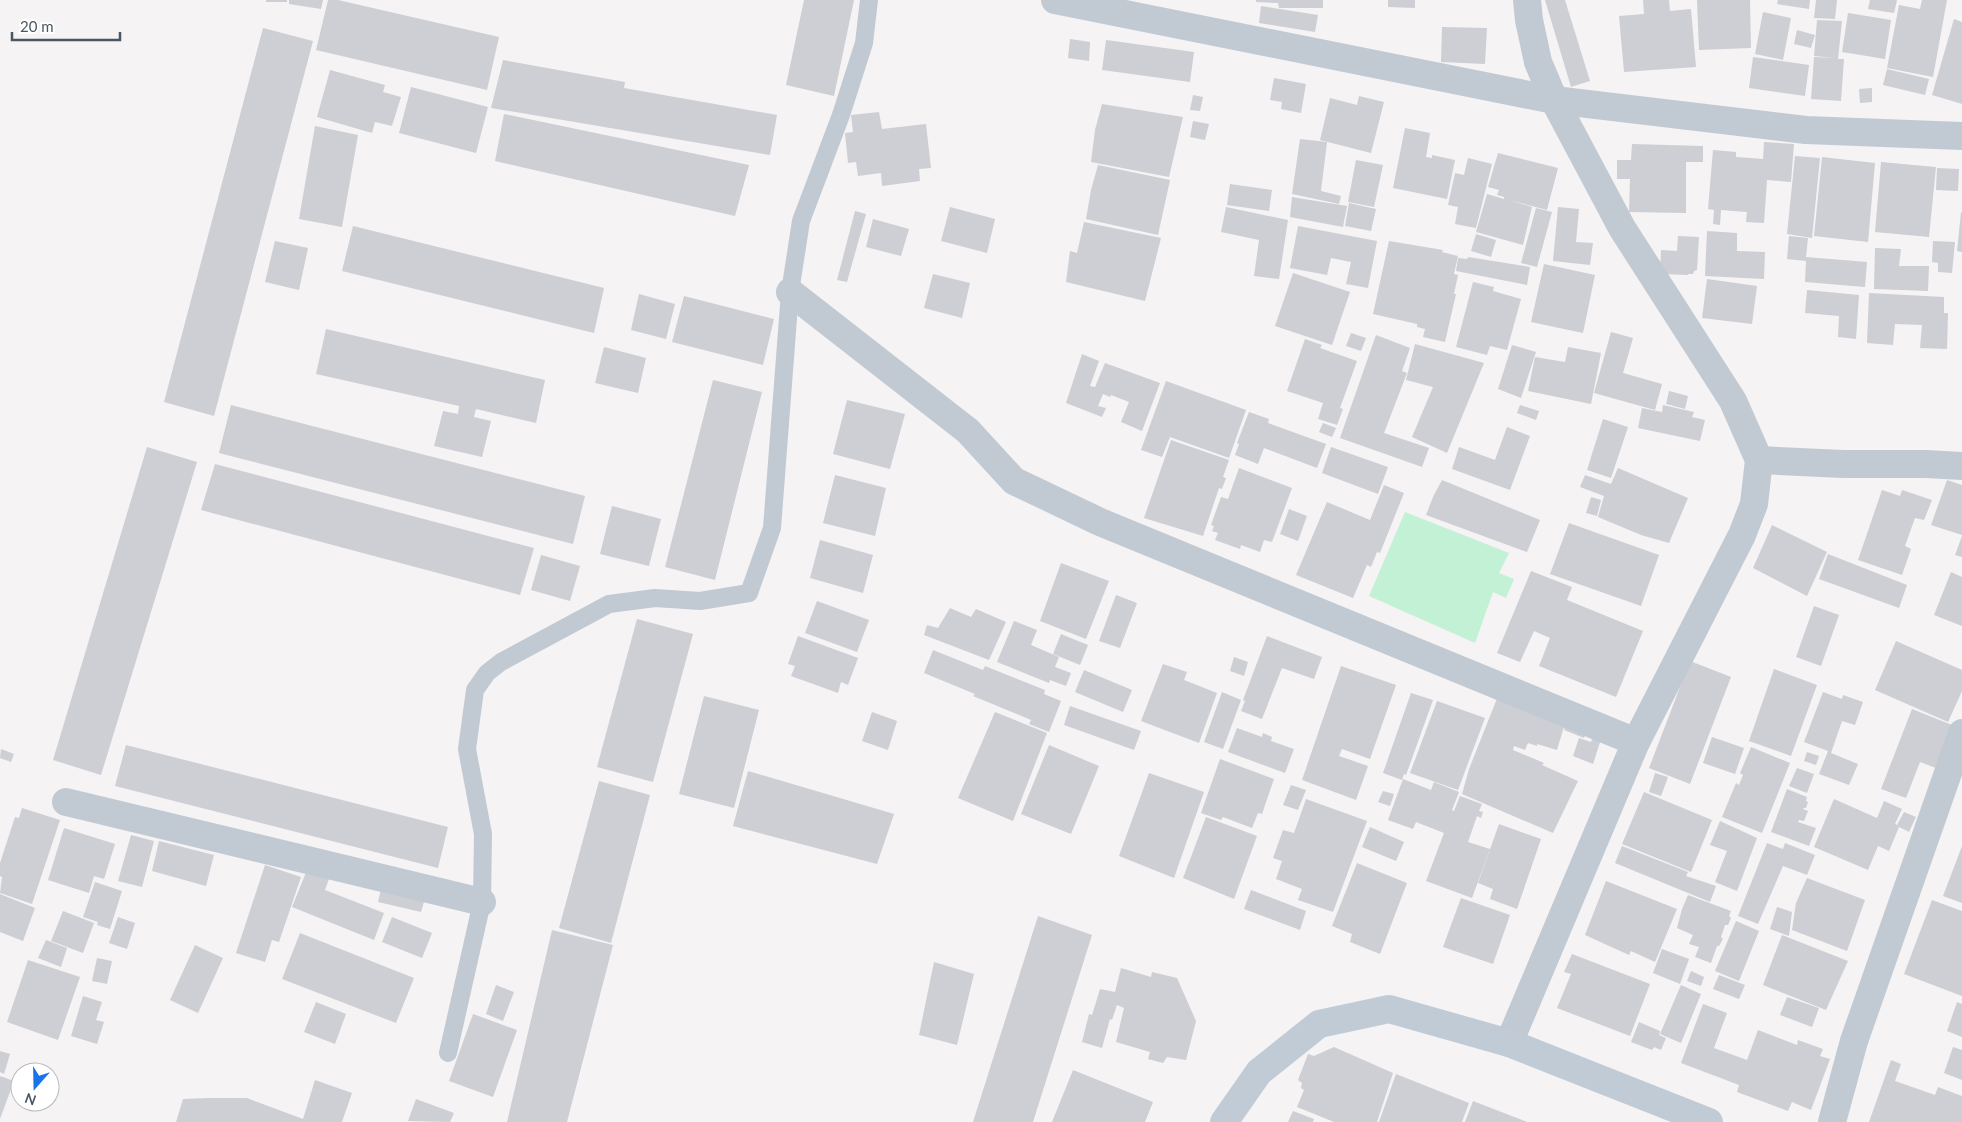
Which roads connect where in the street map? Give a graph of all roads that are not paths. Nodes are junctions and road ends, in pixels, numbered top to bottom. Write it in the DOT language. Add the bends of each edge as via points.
graph roads {
  1 [pos="869,0"];
  2 [pos="1055,0"];
  3 [pos="1527,0"];
  4 [pos="1554,100"];
  5 [pos="1962,136"];
  6 [pos="790,292"];
  7 [pos="1759,460"];
  8 [pos="1962,466"];
  9 [pos="1962,733"];
  10 [pos="1636,742"];
  11 [pos="66,802"];
  12 [pos="482,902"];
  13 [pos="1509,1043"];
  14 [pos="448,1053"];
  15 [pos="1224,1122"];
  16 [pos="1709,1122"];
  17 [pos="1832,1122"];
  1 -- 6 [label="lane" via="864,43 801,221"];
  2 -- 4 [label="street"];
  3 -- 4 [label="street" via="1538,62"];
  4 -- 5 [label="street" via="1806,130"];
  4 -- 7 [label="street" via="1622,228 1733,401"];
  6 -- 10 [label="street" via="968,431 1014,481 1109,525"];
  6 -- 12 [label="lane" via="772,528 750,593 700,601 655,598 609,604 500,662 475,690 467,749 483,834"];
  7 -- 8 [label="street"];
  7 -- 10 [label="street" via="1754,504 1742,535"];
  9 -- 17 [label="street" via="1854,1041"];
  10 -- 13 [label="street"];
  11 -- 12 [label="street"];
  12 -- 14 [label="lane"];
  13 -- 15 [label="street" via="1389,1009 1319,1024 1259,1072"];
  13 -- 16 [label="street"];
}
